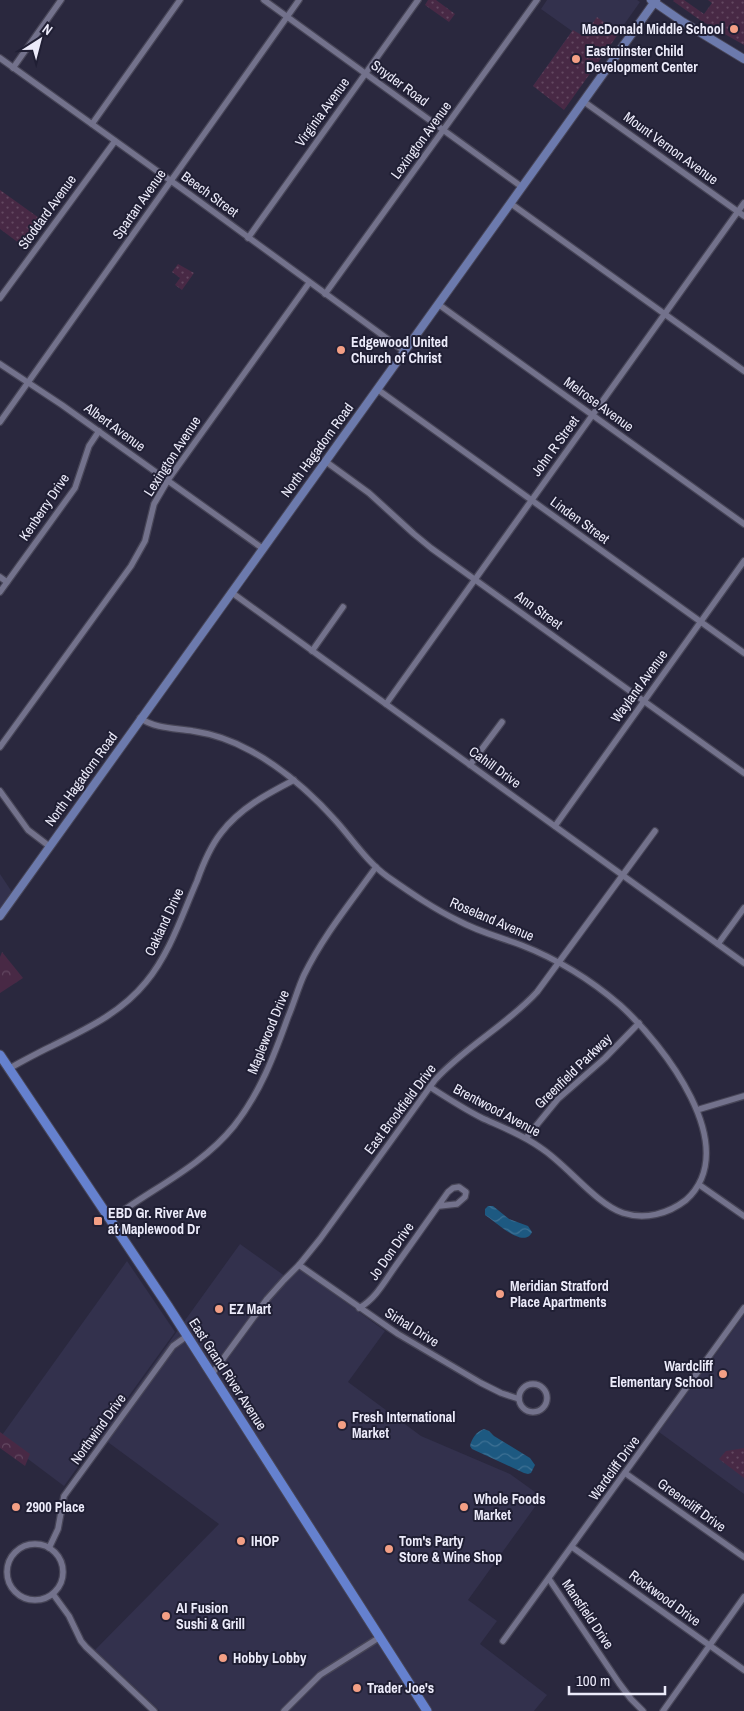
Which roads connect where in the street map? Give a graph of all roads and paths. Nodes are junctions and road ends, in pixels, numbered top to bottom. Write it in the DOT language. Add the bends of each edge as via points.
graph roads {
  1 [pos="61,0"];
  2 [pos="180,0"];
  3 [pos="264,0"];
  4 [pos="299,0"];
  5 [pos="418,0"];
  6 [pos="537,0"];
  7 [pos="654,1"];
  8 [pos="287,16"];
  9 [pos="0,58"];
  10 [pos="744,59"];
  11 [pos="13,68"];
  12 [pos="365,73"];
  13 [pos="583,101"];
  14 [pos="92,124"];
  15 [pos="444,130"];
  16 [pos="115,141"];
  17 [pos="170,180"];
  18 [pos="522,187"];
  19 [pos="510,203"];
  20 [pos="744,203"];
  21 [pos="738,212"];
  22 [pos="744,216"];
  23 [pos="248,238"];
  24 [pos="309,283"];
  25 [pos="326,294"];
  26 [pos="0,298"];
  27 [pos="438,304"];
  28 [pos="664,315"];
  29 [pos="404,351"];
  30 [pos="0,364"];
  31 [pos="744,371"];
  32 [pos="28,382"];
  33 [pos="377,389"];
  34 [pos="593,415"];
  35 [pos="0,422"];
  36 [pos="99,431"];
  37 [pos="325,461"];
  38 [pos="168,480"];
  39 [pos="532,500"];
  40 [pos="744,524"];
  41 [pos="262,548"];
  42 [pos="744,561"];
  43 [pos="0,577"];
  44 [pos="476,580"];
  45 [pos="7,582"];
  46 [pos="0,592"];
  47 [pos="231,592"];
  48 [pos="343,607"];
  49 [pos="700,622"];
  50 [pos="312,651"];
  51 [pos="744,653"];
  52 [pos="644,701"];
  53 [pos="386,704"];
  54 [pos="140,718"];
  55 [pos="502,722"];
  56 [pos="0,747"];
  57 [pos="470,765"];
  58 [pos="744,773"];
  59 [pos="294,780"];
  60 [pos="0,791"];
  61 [pos="554,826"];
  62 [pos="655,832"];
  63 [pos="49,846"];
  64 [pos="376,868"];
  65 [pos="623,875"];
  66 [pos="744,908"];
  67 [pos="0,916"];
  68 [pos="718,944"];
  69 [pos="560,963"];
  70 [pos="744,963"];
  71 [pos="639,1023"];
  72 [pos="0,1056"];
  73 [pos="8,1069"];
  74 [pos="430,1087"];
  75 [pos="744,1096"];
  76 [pos="700,1109"];
  77 [pos="526,1138"];
  78 [pos="701,1186"];
  79 [pos="439,1206"];
  80 [pos="744,1216"];
  81 [pos="110,1220"];
  82 [pos="299,1265"];
  83 [pos="359,1308"];
  84 [pos="744,1308"];
  85 [pos="187,1336"];
  86 [pos="212,1374"];
  87 [pos="519,1399"];
  88 [pos="626,1473"];
  89 [pos="572,1547"];
  90 [pos="49,1548"];
  91 [pos="744,1558"];
  92 [pos="549,1579"];
  93 [pos="53,1594"];
  94 [pos="744,1597"];
  95 [pos="380,1637"];
  96 [pos="503,1641"];
  97 [pos="710,1645"];
  98 [pos="744,1670"];
  99 [pos="154,1711"];
  100 [pos="284,1711"];
  101 [pos="427,1711"];
  102 [pos="642,1711"];
  103 [pos="663,1711"];
  1 -- 11 [label="street"];
  2 -- 14 [label="street"];
  3 -- 8 [label="street, Snyder Road"];
  4 -- 8 [label="street, Spartan Avenue"];
  5 -- 12 [label="street, Virginia Avenue"];
  6 -- 15 [label="street, Lexington Avenue"];
  7 -- 10 [label="street"];
  7 -- 13 [label="street, North Hagadorn Road"];
  8 -- 12 [label="street, Snyder Road"];
  8 -- 17 [label="street, Spartan Avenue"];
  9 -- 11 [label="street, Beech Street"];
  11 -- 14 [label="street, Beech Street"];
  12 -- 15 [label="street, Snyder Road"];
  12 -- 23 [label="street, Virginia Avenue"];
  13 -- 18 [label="street, North Hagadorn Road"];
  13 -- 21 [label="street, Mount Vernon Avenue"];
  14 -- 16 [label="street, Beech Street"];
  15 -- 18 [label="street, Snyder Road"];
  15 -- 25 [label="street, Lexington Avenue"];
  16 -- 17 [label="street, Beech Street"];
  16 -- 26 [label="street, Stoddard Avenue"];
  17 -- 23 [label="street, Beech Street"];
  17 -- 32 [label="street, Spartan Avenue"];
  18 -- 19 [label="street, North Hagadorn Road"];
  19 -- 27 [label="street, North Hagadorn Road"];
  19 -- 28 [label="street"];
  20 -- 21 [label="street, John R Street"];
  21 -- 22 [label="street, Mount Vernon Avenue"];
  21 -- 28 [label="street, John R Street"];
  23 -- 24 [label="street, Beech Street"];
  24 -- 25 [label="street, Beech Street"];
  24 -- 38 [label="street, Lexington Avenue"];
  25 -- 29 [label="street, Beech Street"];
  27 -- 29 [label="street, North Hagadorn Road"];
  27 -- 34 [label="street, Melrose Avenue"];
  28 -- 31 [label="street"];
  28 -- 34 [label="street, John R Street"];
  29 -- 33 [label="street, North Hagadorn Road"];
  30 -- 32 [label="street, Albert Avenue"];
  32 -- 35 [label="street, Spartan Avenue"];
  32 -- 36 [label="street, Albert Avenue"];
  33 -- 37 [label="street, North Hagadorn Road"];
  33 -- 39 [label="street, Linden Street"];
  34 -- 39 [label="street, John R Street"];
  34 -- 40 [label="street, Melrose Avenue"];
  36 -- 38 [label="street, Albert Avenue"];
  36 -- 45 [label="street, Kenberry Drive" via="89,446 75,488"];
  37 -- 41 [label="street, North Hagadorn Road"];
  37 -- 44 [label="street, Ann Street"];
  38 -- 41 [label="street, Albert Avenue"];
  38 -- 56 [label="street, Lexington Avenue" via="154,504 140,553"];
  39 -- 44 [label="street, John R Street"];
  39 -- 49 [label="street, Linden Street"];
  41 -- 47 [label="street, North Hagadorn Road"];
  42 -- 49 [label="street, Wayland Avenue"];
  43 -- 45 [label="street"];
  44 -- 52 [label="street, Ann Street"];
  44 -- 53 [label="street, John R Street"];
  45 -- 46 [label="street, Kenberry Drive"];
  47 -- 50 [label="street, Cahill Drive"];
  47 -- 54 [label="street, North Hagadorn Road"];
  48 -- 50 [label="street"];
  49 -- 51 [label="street, Linden Street"];
  49 -- 52 [label="street, Wayland Avenue"];
  50 -- 53 [label="street, Cahill Drive"];
  52 -- 58 [label="street, Ann Street"];
  52 -- 61 [label="street, Wayland Avenue"];
  53 -- 57 [label="street, Cahill Drive"];
  54 -- 59 [label="street, Roseland Avenue" via="160,727 225,739 253,752"];
  54 -- 63 [label="street, North Hagadorn Road"];
  55 -- 57 [label="street"];
  57 -- 61 [label="street, Cahill Drive"];
  59 -- 64 [label="street, Roseland Avenue" via="321,804"];
  59 -- 73 [label="street, Oakland Drive" via="250,805 221,833 209,853 168,948 135,994 94,1025"];
  60 -- 63 [label="street" via="28,830"];
  61 -- 65 [label="street, Cahill Drive"];
  62 -- 65 [label="street, East Brookfield Drive"];
  63 -- 67 [label="street, North Hagadorn Road"];
  64 -- 69 [label="street, Roseland Avenue" via="460,922"];
  64 -- 81 [label="street, Maplewood Drive" via="312,960 269,1068 259,1089 233,1126 202,1156"];
  65 -- 68 [label="street, Cahill Drive"];
  65 -- 69 [label="street, East Brookfield Drive"];
  66 -- 68 [label="street"];
  68 -- 70 [label="street, Cahill Drive"];
  69 -- 71 [label="street, Roseland Avenue" via="590,982"];
  69 -- 74 [label="street, East Brookfield Drive" via="524,1007 458,1057"];
  71 -- 76 [label="street, Roseland Avenue" via="668,1058"];
  71 -- 77 [label="street, Greenfield Parkway" via="558,1099"];
  72 -- 73 [label="main road, East Grand River Avenue"];
  73 -- 81 [label="main road, East Grand River Avenue"];
  74 -- 77 [label="street, Brentwood Avenue" via="458,1105"];
  74 -- 82 [label="street, East Brookfield Drive"];
  75 -- 76 [label="street"];
  76 -- 78 [label="street, Roseland Avenue" via="710,1138 710,1155"];
  77 -- 78 [label="street, Brentwood Avenue" via="556,1159 610,1207 624,1213 639,1216 669,1211"];
  78 -- 80 [label="street"];
  79 -- 79 [label="street, Jo Don Drive" via="453,1188 459,1187 466,1192 460,1203"];
  79 -- 83 [label="street, Jo Don Drive" via="377,1293"];
  81 -- 85 [label="main road, East Grand River Avenue"];
  82 -- 83 [label="street, Sirhal Drive"];
  82 -- 86 [label="street, East Brookfield Drive" via="264,1303"];
  83 -- 87 [label="street, Sirhal Drive" via="481,1382"];
  84 -- 88 [label="street, Wardcliff Drive"];
  85 -- 86 [label="main road, East Grand River Avenue"];
  85 -- 90 [label="street, Northwind Drive" via="173,1346 64,1496 58,1529"];
  86 -- 95 [label="main road, East Grand River Avenue"];
  87 -- 87 [label="street, Sirhal Drive" via="531,1412 540,1410 547,1399 545,1390 538,1384 524,1386"];
  88 -- 89 [label="street, Wardcliff Drive"];
  88 -- 91 [label="street, Greencliff Drive"];
  89 -- 92 [label="street, Wardcliff Drive"];
  89 -- 97 [label="street, Rockwood Drive"];
  90 -- 93 [label="street" via="63,1567 60,1586"];
  90 -- 93 [label="street" via="25,1545 11,1556 6,1573 13,1590 28,1600"];
  92 -- 96 [label="street, Wardcliff Drive"];
  92 -- 102 [label="street, Mansfield Drive" via="619,1683"];
  93 -- 99 [label="street" via="86,1647"];
  94 -- 97 [label="street"];
  95 -- 100 [label="street" via="320,1675"];
  95 -- 101 [label="main road, East Grand River Avenue"];
  97 -- 98 [label="street, Rockwood Drive"];
  97 -- 103 [label="street"];
}
